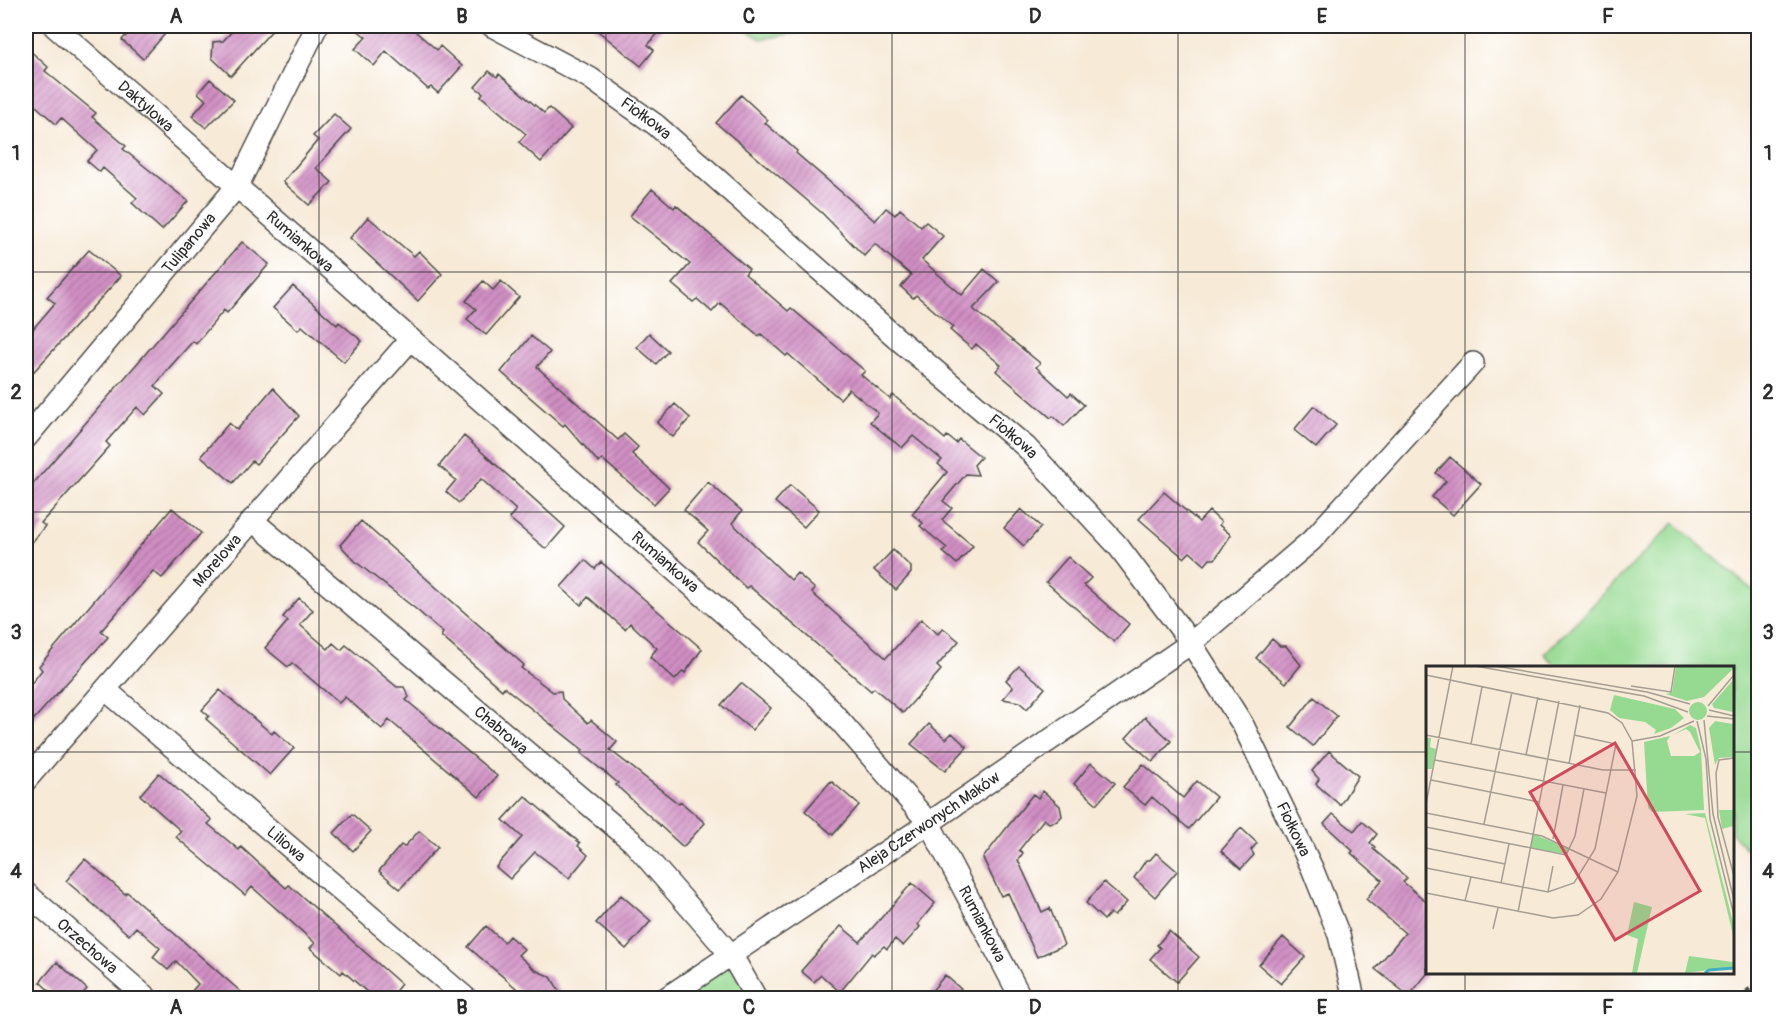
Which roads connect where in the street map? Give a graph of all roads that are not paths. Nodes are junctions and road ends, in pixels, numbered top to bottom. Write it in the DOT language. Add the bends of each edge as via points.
graph roads {
  1 [pos="54,26"];
  2 [pos="317,26"];
  3 [pos="492,26"];
  4 [pos="238,185"];
  5 [pos="410,340"];
  6 [pos="1473,363"];
  7 [pos="26,438"];
  8 [pos="252,520"];
  9 [pos="1191,643"];
  10 [pos="106,690"];
  11 [pos="26,780"];
  12 [pos="929,823"];
  13 [pos="26,893"];
  14 [pos="732,956"];
  15 [pos="142,997"];
  16 [pos="466,999"];
  17 [pos="666,999"];
  18 [pos="756,999"];
  19 [pos="1021,999"];
  20 [pos="1354,999"];
  1 -- 4 [label="street, Daktylowa"];
  2 -- 4 [label="street, Tulipanowa"];
  3 -- 9 [label="street, Fiołkowa" via="590,78 656,125 1026,447 1118,546"];
  4 -- 5 [label="street, Rumiankowa"];
  4 -- 7 [label="street, Tulipanowa"];
  5 -- 8 [label="street, Morelowa"];
  5 -- 12 [label="street, Rumiankowa" via="820,698"];
  6 -- 9 [label="street, Aleja Czerwonych Maków" via="1312,540"];
  8 -- 10 [label="street, Morelowa"];
  8 -- 14 [label="street, Chabrowa" via="633,842"];
  9 -- 12 [label="street, Aleja Czerwonych Maków"];
  9 -- 20 [label="street, Fiołkowa" via="1243,726 1312,868 1339,935"];
  10 -- 11 [label="street, Morelowa"];
  10 -- 16 [label="street, Liliowa"];
  12 -- 14 [label="street, Aleja Czerwonych Maków"];
  12 -- 19 [label="street, Rumiankowa"];
  13 -- 15 [label="street, Orzechowa"];
  14 -- 17 [label="street, Aleja Czerwonych Maków"];
  14 -- 18 [label="street, Chabrowa"];
}
